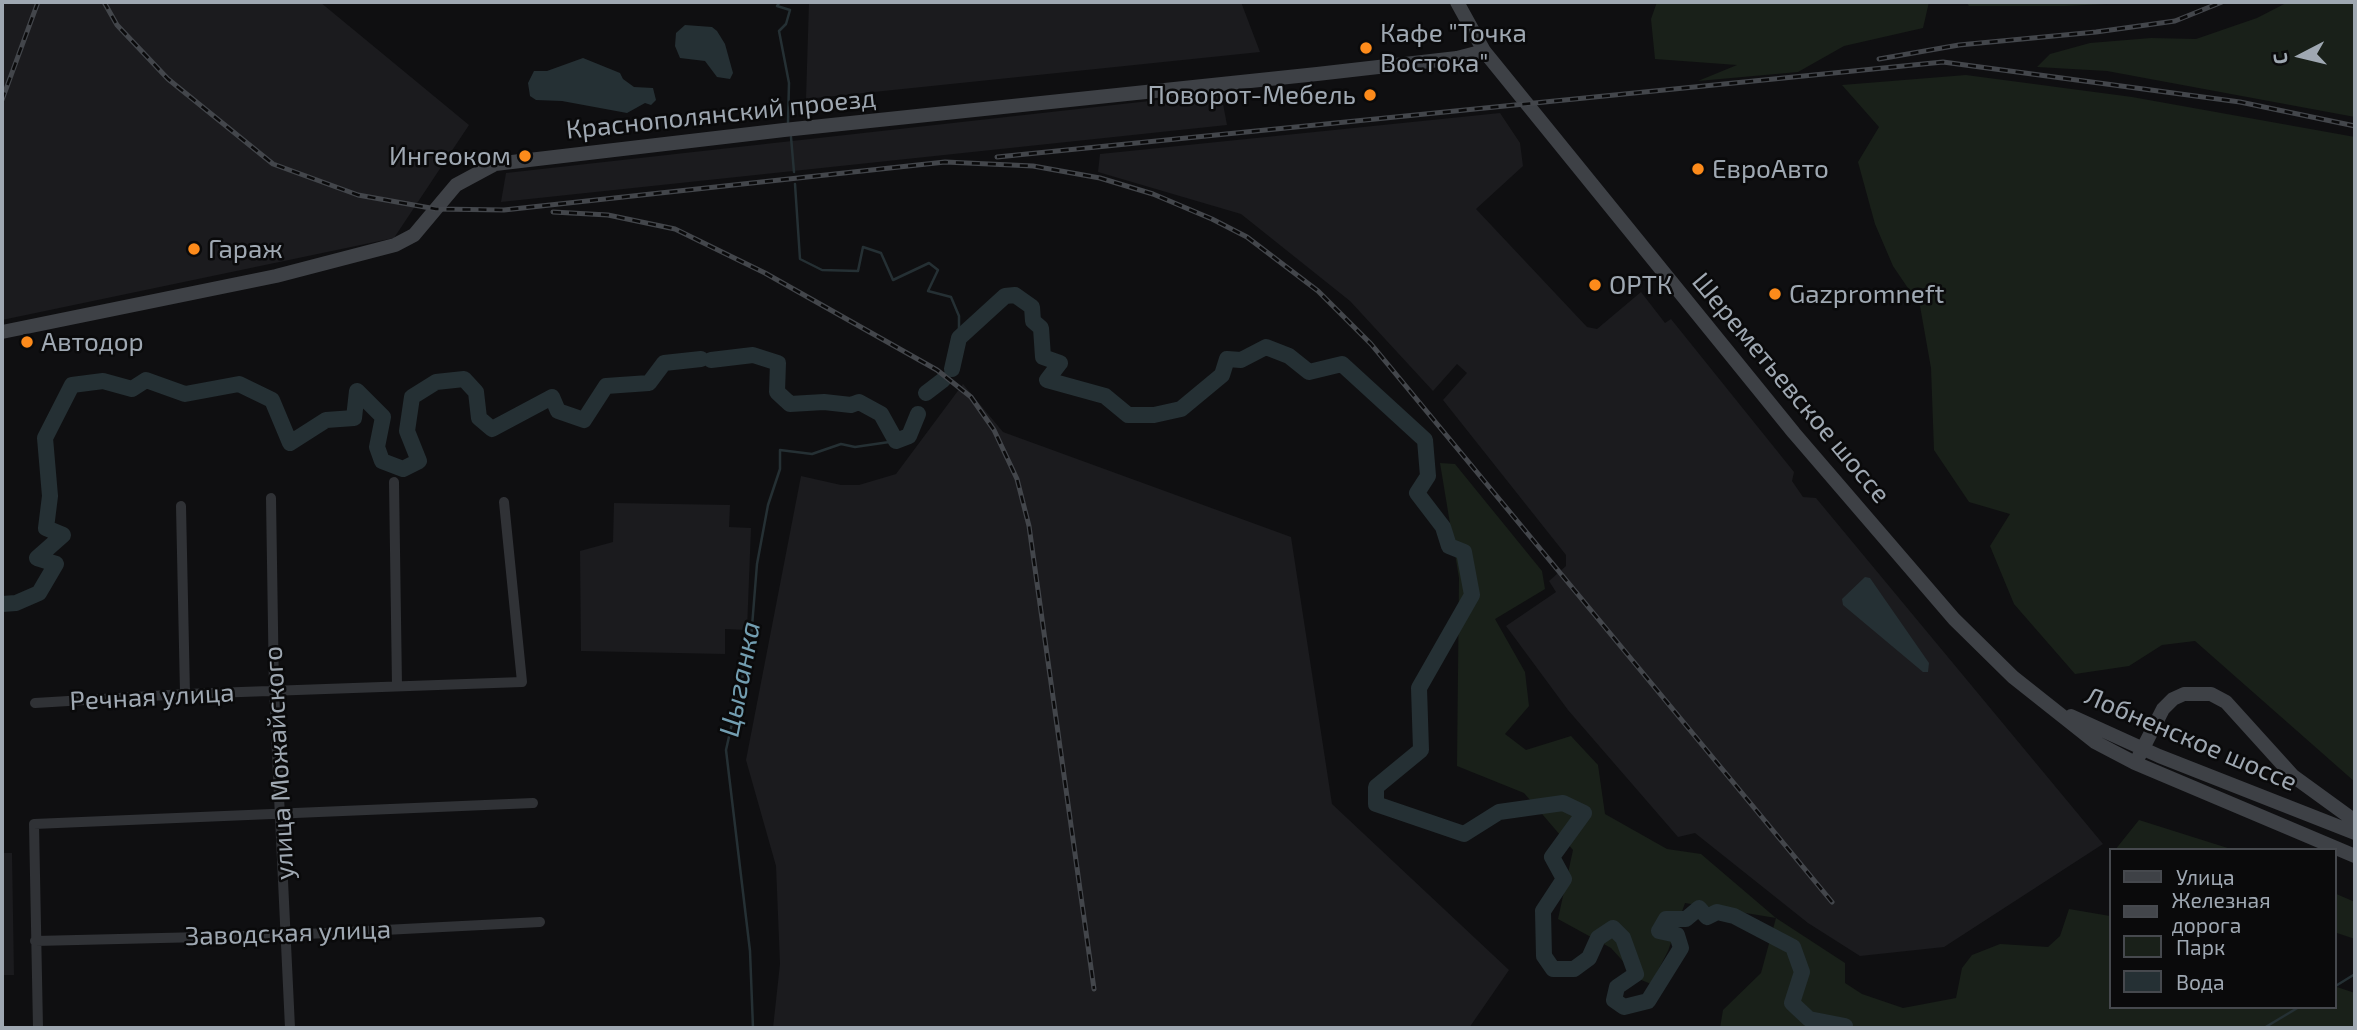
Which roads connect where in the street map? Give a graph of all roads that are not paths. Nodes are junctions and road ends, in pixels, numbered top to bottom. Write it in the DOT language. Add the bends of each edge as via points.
graph roads {
  1 [pos="1457,2"];
  2 [pos="1484,51"];
  3 [pos="5,331"];
  4 [pos="394,482"];
  5 [pos="271,498"];
  6 [pos="504,502"];
  7 [pos="181,506"];
  8 [pos="397,686"];
  9 [pos="274,691"];
  10 [pos="186,694"];
  11 [pos="35,703"];
  12 [pos="2051,707"];
  13 [pos="2142,748"];
  14 [pos="2135,763"];
  15 [pos="533,803"];
  16 [pos="282,814"];
  17 [pos="2355,821"];
  18 [pos="2355,832"];
  19 [pos="2355,856"];
  20 [pos="540,922"];
  21 [pos="287,935"];
  22 [pos="35,941"];
  23 [pos="38,1028"];
  24 [pos="290,1028"];
  1 -- 2 [label="main road, Шереметьевское шоссе"];
  2 -- 3 [label="main road, Краснополянский проезд" via="1317,74 495,164 456,184 414,235 395,245 276,276"];
  2 -- 12 [label="main road, Шереметьевское шоссе" via="1785,423 1937,599 2013,677"];
  4 -- 8 [label="street"];
  5 -- 9 [label="street, улица Можайского"];
  6 -- 8 [label="street, Речная улица" via="522,682"];
  7 -- 10 [label="street"];
  8 -- 9 [label="street, Речная улица"];
  9 -- 10 [label="street, Речная улица"];
  9 -- 16 [label="street, улица Можайского"];
  10 -- 11 [label="street, Речная улица"];
  12 -- 13 [label="main road, Лобненское шоссе"];
  12 -- 14 [label="main road, Лобненское шоссе" via="2095,742"];
  13 -- 14 [label="main road"];
  13 -- 17 [label="main road" via="2173,699 2211,694 2225,702 2293,776"];
  13 -- 18 [label="main road, Лобненское шоссе"];
  14 -- 19 [label="main road, Лобненское шоссе"];
  15 -- 16 [label="street"];
  16 -- 21 [label="street, улица Можайского"];
  16 -- 22 [label="street" via="34,824"];
  20 -- 21 [label="street, Заводская улица"];
  21 -- 22 [label="street, Заводская улица"];
  21 -- 24 [label="street, улица Можайского"];
  22 -- 23 [label="street"];
}
